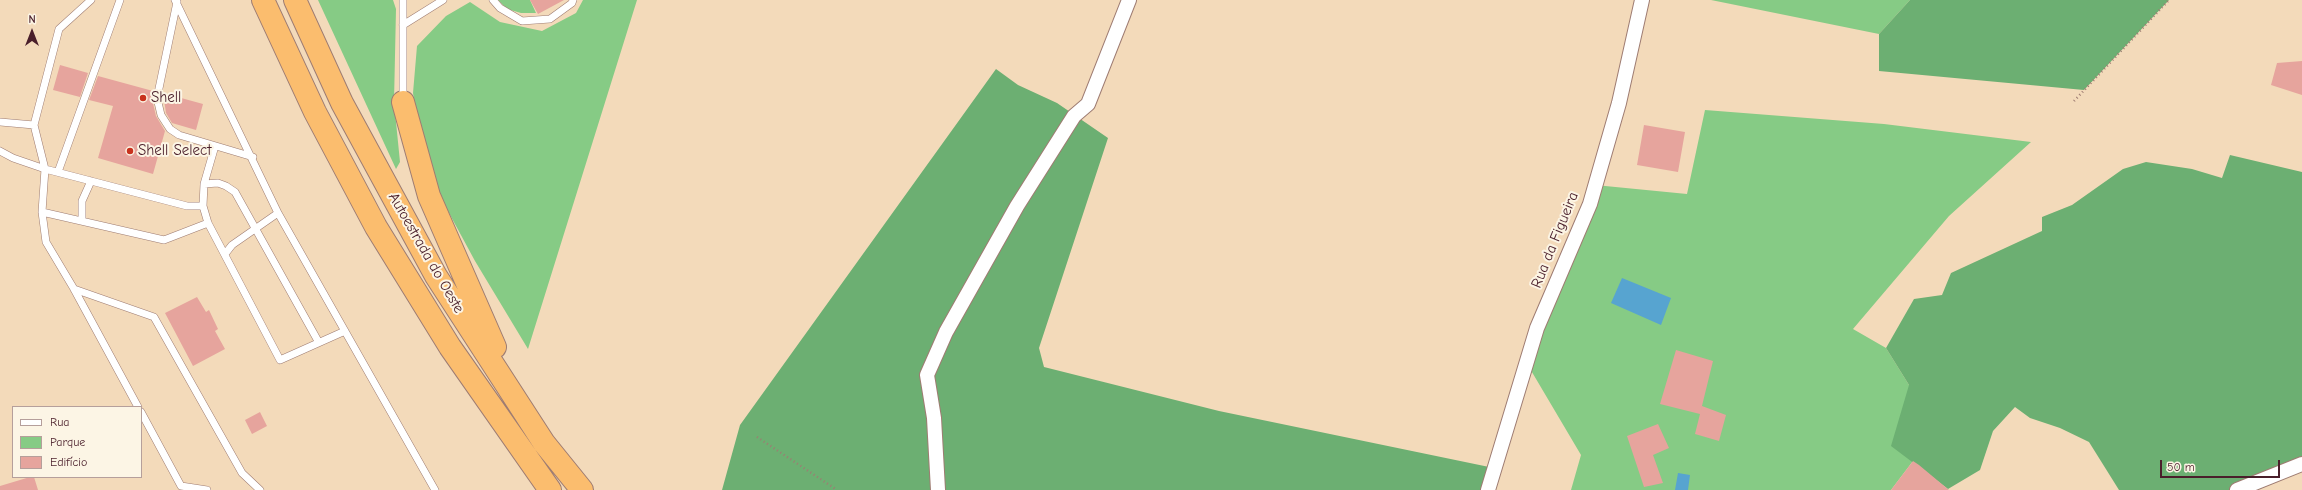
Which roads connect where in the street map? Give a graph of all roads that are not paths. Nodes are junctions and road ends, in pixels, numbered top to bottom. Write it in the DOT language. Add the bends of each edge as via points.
graph roads {
  1 [pos="91,0"];
  2 [pos="120,0"];
  3 [pos="263,0"];
  4 [pos="295,0"];
  5 [pos="403,0"];
  6 [pos="443,0"];
  7 [pos="493,0"];
  8 [pos="573,0"];
  9 [pos="1129,0"];
  10 [pos="1642,0"];
  11 [pos="176,1"];
  12 [pos="403,25"];
  13 [pos="403,102"];
  14 [pos="0,122"];
  15 [pos="34,125"];
  16 [pos="215,146"];
  17 [pos="0,151"];
  18 [pos="252,157"];
  19 [pos="45,169"];
  20 [pos="58,172"];
  21 [pos="91,181"];
  22 [pos="204,184"];
  23 [pos="203,206"];
  24 [pos="42,212"];
  25 [pos="278,213"];
  26 [pos="82,221"];
  27 [pos="208,223"];
  28 [pos="255,230"];
  29 [pos="225,254"];
  30 [pos="74,289"];
  31 [pos="345,331"];
  32 [pos="318,341"];
  33 [pos="137,406"];
  34 [pos="522,409"];
  35 [pos="142,414"];
  36 [pos="2302,464"];
  37 [pos="207,490"];
  38 [pos="260,490"];
  39 [pos="436,490"];
  40 [pos="550,490"];
  41 [pos="582,490"];
  42 [pos="938,490"];
  43 [pos="1488,490"];
  44 [pos="2237,490"];
  1 -- 15 [label="lane" via="59,29"];
  2 -- 20 [label="lane"];
  3 -- 40 [label="highway, Autoestrada do Oeste" via="315,112 376,227 450,347"];
  4 -- 34 [label="highway, Autoestrada do Oeste" via="342,103 436,276"];
  5 -- 12 [label="lane"];
  6 -- 12 [label="lane"];
  7 -- 8 [label="lane" via="500,8 522,21 550,19"];
  9 -- 42 [label="street" via="1088,104 1074,116 1017,206 946,332 927,375 934,418"];
  10 -- 43 [label="street, Rua da Figueira" via="1619,103 1590,204 1537,328"];
  11 -- 16 [label="lane" via="156,98 161,115 170,129 180,135"];
  11 -- 18 [label="lane"];
  12 -- 13 [label="lane"];
  13 -- 34 [label="highway" via="429,196"];
  14 -- 15 [label="lane"];
  15 -- 19 [label="lane"];
  16 -- 18 [label="lane"];
  16 -- 22 [label="lane"];
  17 -- 19 [label="lane"];
  18 -- 25 [label="lane"];
  19 -- 20 [label="lane"];
  19 -- 24 [label="lane"];
  20 -- 21 [label="lane"];
  21 -- 23 [label="lane" via="187,206"];
  21 -- 26 [label="lane" via="82,201"];
  22 -- 23 [label="lane"];
  22 -- 28 [label="lane" via="218,183 235,192"];
  23 -- 27 [label="lane"];
  24 -- 26 [label="lane"];
  24 -- 30 [label="lane" via="46,242"];
  25 -- 28 [label="lane"];
  25 -- 31 [label="lane"];
  26 -- 27 [label="lane" via="164,240"];
  27 -- 29 [label="lane"];
  28 -- 29 [label="lane" via="232,245"];
  28 -- 32 [label="lane"];
  29 -- 32 [label="lane" via="280,360"];
  30 -- 33 [label="lane"];
  30 -- 38 [label="lane" via="154,317 242,473"];
  31 -- 32 [label="lane"];
  31 -- 39 [label="lane"];
  34 -- 41 [label="highway, Autoestrada do Oeste" via="544,443"];
  35 -- 37 [label="lane" via="181,486"];
  36 -- 44 [label="street"];
}
